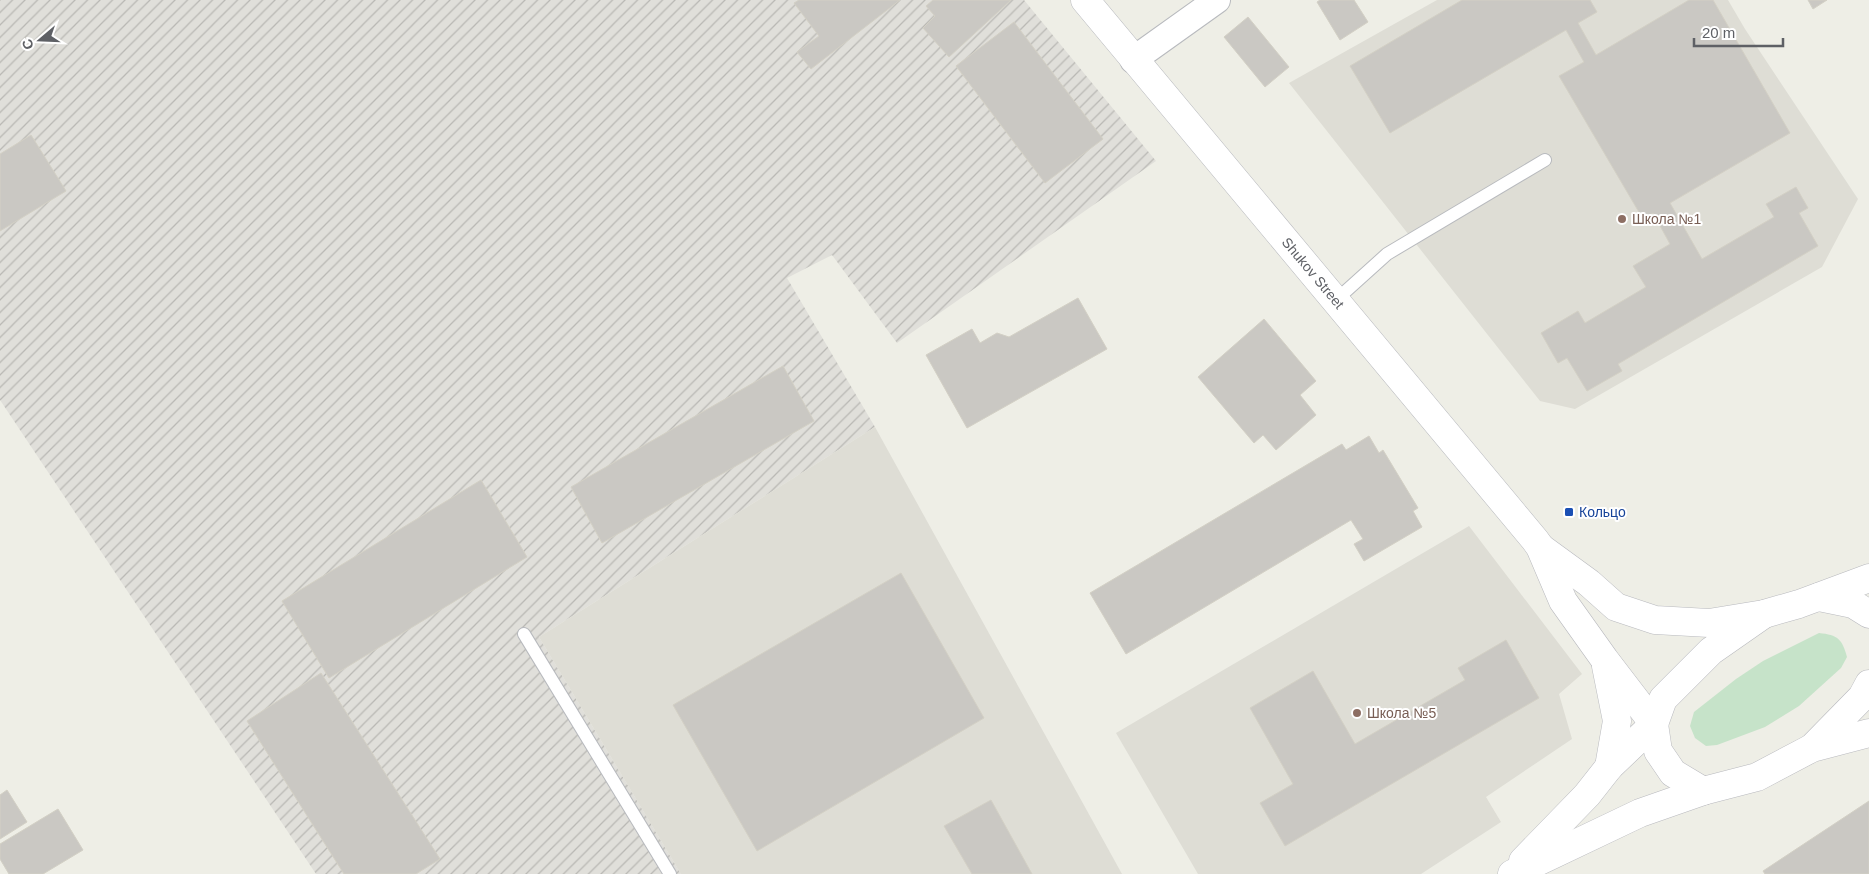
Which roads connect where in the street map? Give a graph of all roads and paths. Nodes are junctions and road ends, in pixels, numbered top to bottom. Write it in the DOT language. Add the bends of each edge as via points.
graph roads {
  1 [pos="1085,0"];
  2 [pos="1217,0"];
  3 [pos="1133,60"];
  4 [pos="1545,160"];
  5 [pos="1336,300"];
  6 [pos="1540,548"];
  7 [pos="1869,578"];
  8 [pos="1819,597"];
  9 [pos="1764,614"];
  10 [pos="1869,614"];
  11 [pos="524,634"];
  12 [pos="1605,660"];
  13 [pos="1869,684"];
  14 [pos="1654,724"];
  15 [pos="1869,733"];
  16 [pos="1812,748"];
  17 [pos="1609,767"];
  18 [pos="1704,791"];
  19 [pos="670,874"];
  20 [pos="1511,874"];
  1 -- 3 [label="main road, Shukov Street"];
  2 -- 3 [label="street"];
  3 -- 5 [label="main road, Shukov Street"];
  4 -- 5 [label="lane" via="1387,254"];
  5 -- 6 [label="main road, Shukov Street"];
  6 -- 9 [label="main road" via="1616,607 1655,620 1709,623"];
  6 -- 12 [label="main road" via="1563,601"];
  7 -- 8 [label="main road"];
  8 -- 9 [label="main road"];
  8 -- 10 [label="main road" via="1853,604"];
  9 -- 14 [label="main road" via="1711,652 1663,699"];
  11 -- 19 [label="lane"];
  12 -- 14 [label="main road"];
  12 -- 17 [label="main road" via="1617,722"];
  13 -- 16 [label="main road" via="1862,697"];
  14 -- 17 [label="main road"];
  14 -- 18 [label="main road" via="1658,751 1673,773"];
  15 -- 16 [label="main road"];
  16 -- 18 [label="main road" via="1757,777"];
  17 -- 20 [label="main road"];
  18 -- 20 [label="main road" via="1611,825"];
}
